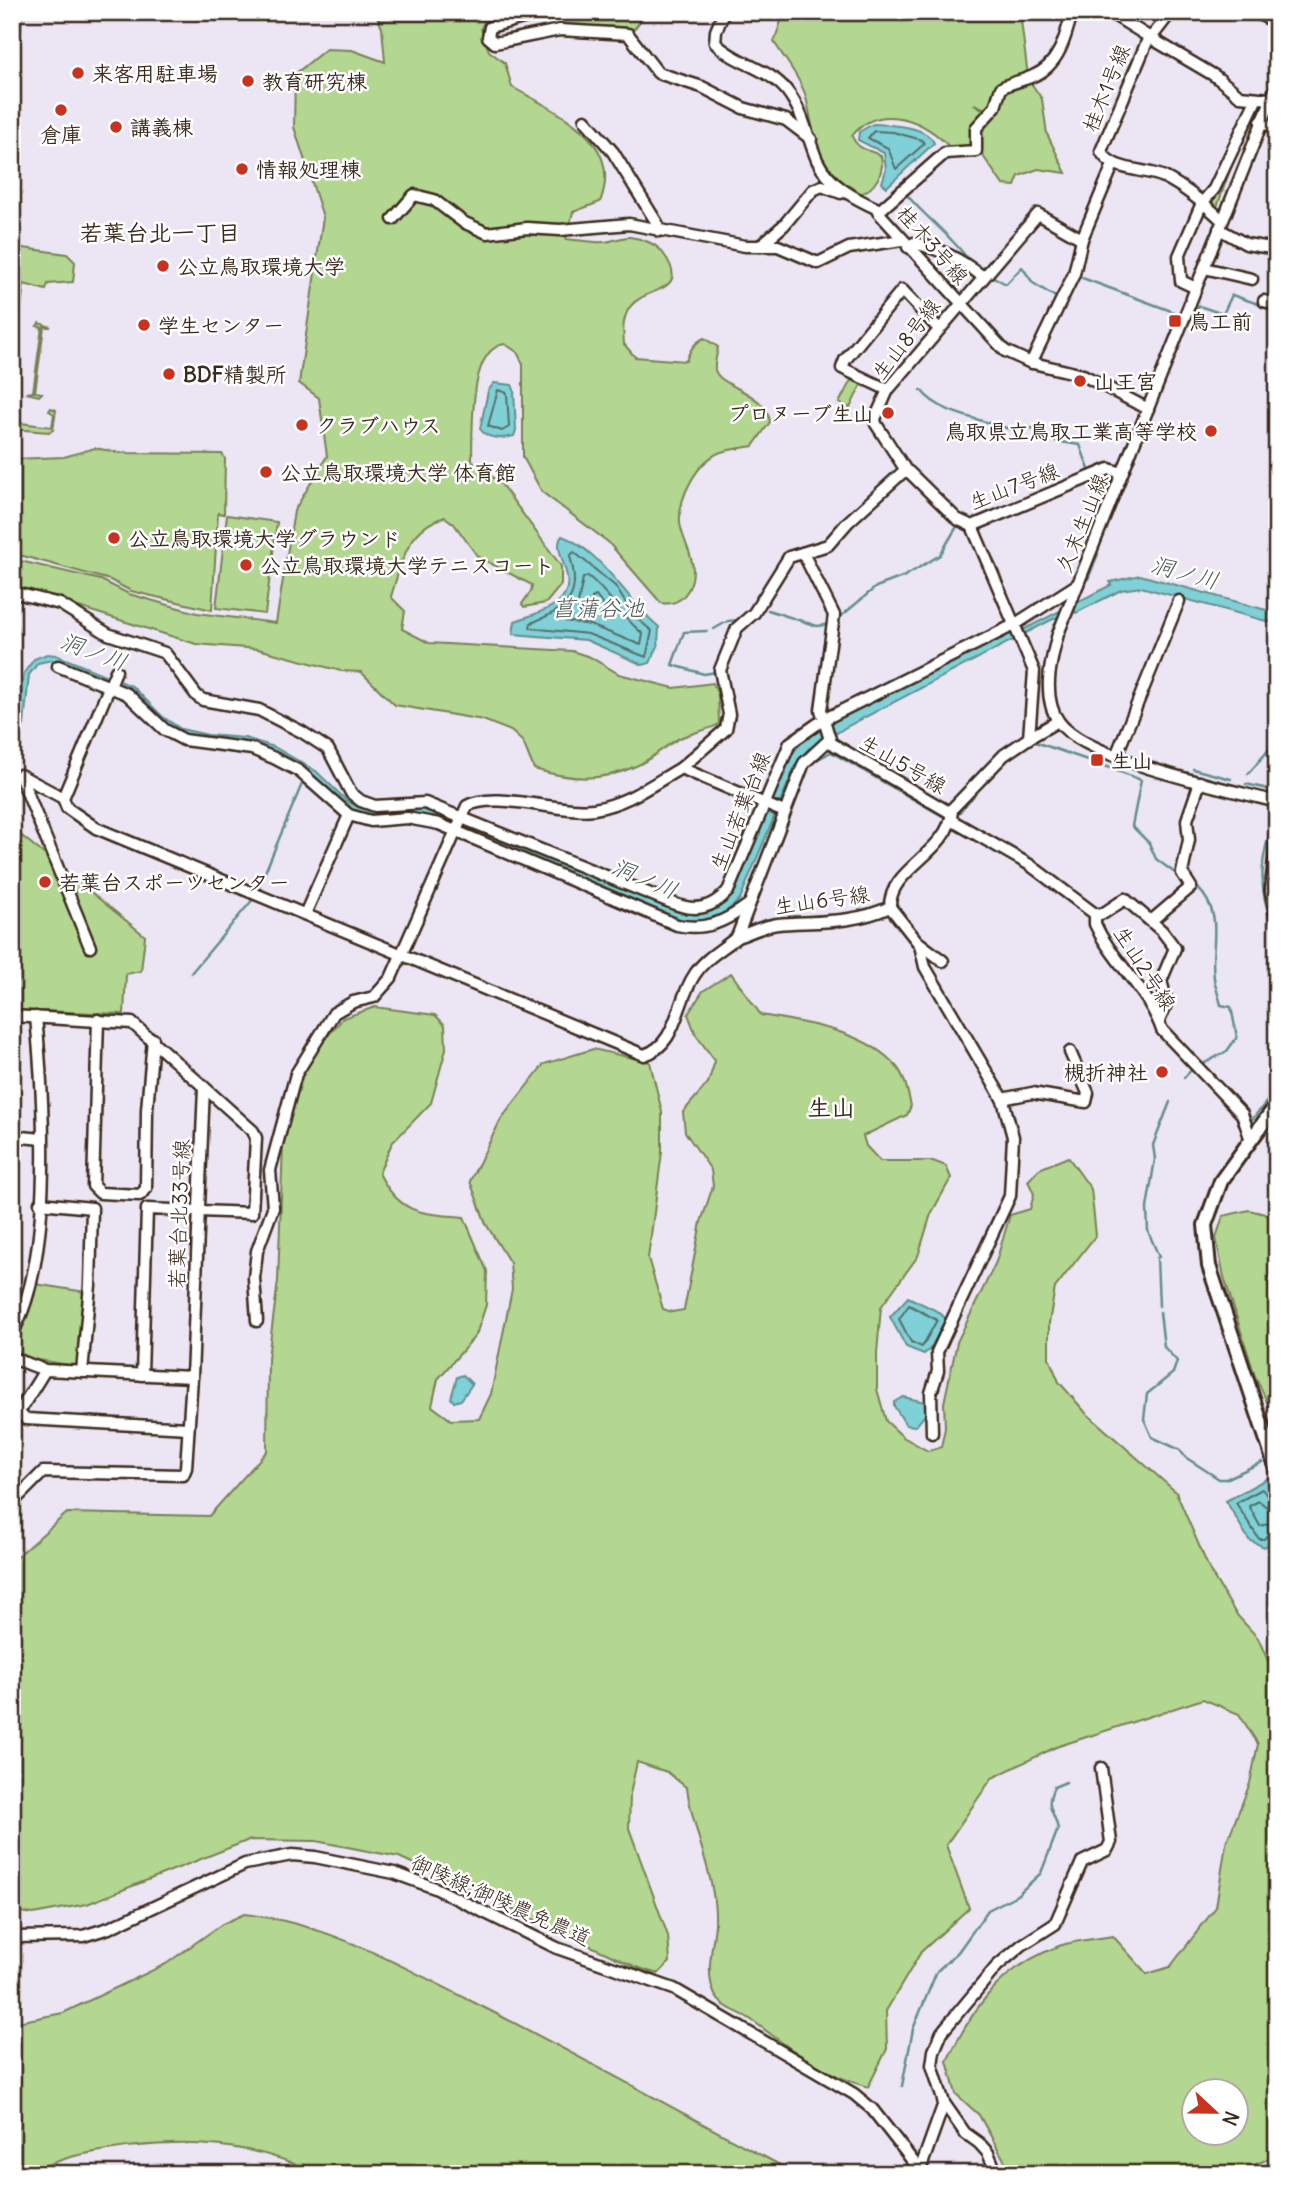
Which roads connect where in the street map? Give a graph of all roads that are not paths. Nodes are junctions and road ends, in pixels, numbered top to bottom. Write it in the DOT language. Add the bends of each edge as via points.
graph roads {
  1 [pos="15,12"];
  2 [pos="545,12"];
  3 [pos="724,12"];
  4 [pos="1073,12"];
  5 [pos="1109,12"];
  6 [pos="1171,12"];
  7 [pos="1255,12"];
  8 [pos="1277,23"];
  9 [pos="1150,38"];
  10 [pos="12,66"];
  11 [pos="1277,85"];
  12 [pos="1257,98"];
  13 [pos="1270,99"];
  14 [pos="585,120"];
  15 [pos="1261,122"];
  16 [pos="1277,129"];
  17 [pos="811,139"];
  18 [pos="1113,165"];
  19 [pos="847,194"];
  20 [pos="1202,203"];
  21 [pos="880,210"];
  22 [pos="393,219"];
  23 [pos="1221,224"];
  24 [pos="659,231"];
  25 [pos="1082,239"];
  26 [pos="905,244"];
  27 [pos="760,246"];
  28 [pos="1277,249"];
  29 [pos="1204,268"];
  30 [pos="982,276"];
  31 [pos="1252,279"];
  32 [pos="1196,288"];
  33 [pos="1264,301"];
  34 [pos="959,303"];
  35 [pos="1277,305"];
  36 [pos="938,328"];
  37 [pos="1031,363"];
  38 [pos="888,390"];
  39 [pos="1148,409"];
  40 [pos="907,472"];
  41 [pos="1122,473"];
  42 [pos="972,526"];
  43 [pos="803,553"];
  44 [pos="1078,584"];
  45 [pos="12,592"];
  46 [pos="1179,601"];
  47 [pos="1014,625"];
  48 [pos="58,666"];
  49 [pos="116,671"];
  50 [pos="109,688"];
  51 [pos="823,720"];
  52 [pos="1058,721"];
  53 [pos="1029,738"];
  54 [pos="830,739"];
  55 [pos="1116,756"];
  56 [pos="681,768"];
  57 [pos="1200,782"];
  58 [pos="64,798"];
  59 [pos="1277,802"];
  60 [pos="762,803"];
  61 [pos="784,812"];
  62 [pos="349,815"];
  63 [pos="951,815"];
  64 [pos="461,817"];
  65 [pos="455,832"];
  66 [pos="1277,846"];
  67 [pos="748,905"];
  68 [pos="890,907"];
  69 [pos="1277,913"];
  70 [pos="305,914"];
  71 [pos="1095,915"];
  72 [pos="1151,921"];
  73 [pos="737,937"];
  74 [pos="918,942"];
  75 [pos="90,947"];
  76 [pos="404,954"];
  77 [pos="943,961"];
  78 [pos="12,1016"];
  79 [pos="36,1017"];
  80 [pos="98,1020"];
  81 [pos="1159,1021"];
  82 [pos="153,1039"];
  83 [pos="1070,1052"];
  84 [pos="204,1087"];
  85 [pos="1002,1099"];
  86 [pos="1277,1104"];
  87 [pos="12,1136"];
  88 [pos="42,1139"];
  89 [pos="1251,1140"];
  90 [pos="40,1203"];
  91 [pos="198,1212"];
  92 [pos="257,1321"];
  93 [pos="12,1334"];
  94 [pos="12,1358"];
  95 [pos="45,1370"];
  96 [pos="82,1372"];
  97 [pos="142,1375"];
  98 [pos="192,1377"];
  99 [pos="16,1419"];
  100 [pos="188,1429"];
  101 [pos="932,1433"];
  102 [pos="1277,1471"];
  103 [pos="12,1503"];
  104 [pos="1101,1768"];
  105 [pos="12,1937"];
  106 [pos="944,2103"];
  107 [pos="922,2172"];
  108 [pos="997,2174"];
  1 -- 10 [label="street"];
  2 -- 17 [label="street" via="490,27 488,37 495,43 560,30 628,34 658,73 702,87 743,108 786,120"];
  3 -- 17 [label="street" via="716,43 787,90"];
  4 -- 21 [label="street, 桂木3号線" via="1052,63 1001,88 995,107 976,128 976,151 945,153"];
  5 -- 9 [label="street"];
  6 -- 9 [label="street"];
  7 -- 8 [label="street"];
  9 -- 12 [label="street, 桂木1号線" via="1240,96"];
  9 -- 18 [label="street, 桂木1号線" via="1101,151"];
  11 -- 13 [label="street, 久末生山線"];
  12 -- 13 [label="street, 桂木1号線"];
  12 -- 20 [label="street" via="1214,189"];
  13 -- 15 [label="street, 久末生山線"];
  14 -- 24 [label="street" via="613,152"];
  15 -- 16 [label="street"];
  15 -- 23 [label="street, 久末生山線"];
  17 -- 19 [label="street" via="823,170"];
  18 -- 20 [label="street" via="1165,177"];
  18 -- 25 [label="street"];
  19 -- 21 [label="street"];
  19 -- 27 [label="street" via="822,186 813,190"];
  20 -- 23 [label="street"];
  20 -- 32 [label="street" via="1179,256 1181,281"];
  21 -- 26 [label="street, 桂木3号線"];
  22 -- 24 [label="street" via="414,195 422,195 487,233 616,224"];
  23 -- 28 [label="street" via="1246,244"];
  23 -- 29 [label="street, 久末生山線"];
  24 -- 27 [label="street"];
  25 -- 30 [label="street, 生山8号線" via="1038,214"];
  25 -- 37 [label="street" via="1074,274"];
  26 -- 27 [label="street" via="849,248 818,263 778,246"];
  26 -- 30 [label="street" via="948,253"];
  26 -- 34 [label="street, 桂木3号線"];
  29 -- 31 [label="street"];
  29 -- 32 [label="street, 久末生山線"];
  30 -- 34 [label="street, 生山8号線"];
  32 -- 39 [label="street, 久末生山線"];
  33 -- 35 [label="street"];
  34 -- 36 [label="street, 生山8号線"];
  34 -- 37 [label="street, 桂木3号線" via="993,341 1013,357"];
  36 -- 38 [label="street, 生山8号線"];
  36 -- 38 [label="street" via="902,290 845,360 842,368"];
  37 -- 39 [label="street, 桂木3号線" via="1083,375"];
  38 -- 40 [label="street, 生山8号線" via="876,424"];
  39 -- 41 [label="street, 久末生山線"];
  40 -- 42 [label="street, 生山7号線" via="957,519"];
  40 -- 43 [label="street" via="828,545"];
  41 -- 42 [label="street, 生山7号線" via="1109,469"];
  41 -- 44 [label="street, 久末生山線"];
  42 -- 47 [label="street"];
  43 -- 51 [label="street, 生山5号線" via="834,615"];
  43 -- 56 [label="street" via="789,557 754,613 737,628 720,670 729,714 726,729"];
  44 -- 47 [label="street, 生山若葉台線"];
  44 -- 52 [label="street, 久末生山線" via="1058,634 1048,680"];
  45 -- 64 [label="street, 生山若葉台線" via="60,604 108,634 165,653 203,700 260,710 302,732 328,749 351,793 361,801 375,806 425,803"];
  46 -- 55 [label="street"];
  47 -- 51 [label="street, 生山若葉台線"];
  47 -- 53 [label="street" via="1034,671"];
  48 -- 50 [label="street"];
  49 -- 50 [label="street"];
  50 -- 58 [label="street"];
  50 -- 62 [label="street" via="127,694 165,730 184,740 252,749 299,771"];
  51 -- 54 [label="street, 生山5号線"];
  51 -- 60 [label="street, 生山若葉台線" via="790,743"];
  52 -- 53 [label="street, 生山5号線"];
  52 -- 55 [label="street" via="1072,735"];
  53 -- 63 [label="street, 生山5号線" via="1004,755"];
  54 -- 61 [label="street, 生山6号線" via="804,763"];
  54 -- 63 [label="street, 生山5号線" via="843,752"];
  55 -- 57 [label="street"];
  56 -- 60 [label="street"];
  56 -- 64 [label="street" via="634,796 592,810 486,801 467,806"];
  57 -- 59 [label="street"];
  57 -- 72 [label="street" via="1186,820 1189,840 1182,873 1191,887"];
  58 -- 70 [label="street" via="67,808 96,828"];
  58 -- 75 [label="street" via="20,775"];
  60 -- 61 [label="street"];
  60 -- 64 [label="street, 生山若葉台線" via="728,891 718,902 697,908 675,904"];
  61 -- 67 [label="street, 生山6号線"];
  62 -- 65 [label="street" via="371,821 425,820"];
  62 -- 70 [label="street"];
  63 -- 68 [label="street, 生山6号線" via="942,838 891,891"];
  63 -- 71 [label="street, 生山2号線" via="1030,865"];
  64 -- 65 [label="street"];
  65 -- 67 [label="street" via="677,925 711,926"];
  65 -- 76 [label="street"];
  66 -- 69 [label="main road" via="1272,891"];
  67 -- 73 [label="street, 生山6号線"];
  68 -- 73 [label="street, 生山6号線" via="834,921 775,924"];
  68 -- 74 [label="street"];
  70 -- 76 [label="street"];
  71 -- 72 [label="street" via="1125,899"];
  71 -- 81 [label="street, 生山2号線" via="1111,953 1143,992"];
  72 -- 81 [label="street" via="1175,948 1161,981 1167,1002"];
  73 -- 76 [label="street" via="697,970 682,992 668,1038 644,1055"];
  74 -- 77 [label="street"];
  74 -- 85 [label="street" via="933,981"];
  76 -- 92 [label="street" via="374,997 334,1013 296,1074 270,1170 273,1208 257,1251"];
  78 -- 79 [label="street"];
  79 -- 80 [label="street"];
  79 -- 88 [label="street"];
  80 -- 82 [label="street" via="132,1023"];
  80 -- 82 [label="street" via="93,1186 97,1192 141,1195 146,1189"];
  81 -- 89 [label="street, 生山2号線" via="1162,1030 1242,1114"];
  82 -- 84 [label="street"];
  83 -- 85 [label="street" via="1087,1093 1086,1102 1032,1093"];
  84 -- 91 [label="street, 若葉台北33号線"];
  84 -- 91 [label="street" via="256,1138 251,1213"];
  85 -- 101 [label="street" via="1012,1124 1010,1196 937,1352"];
  86 -- 89 [label="main road"];
  87 -- 88 [label="street"];
  88 -- 90 [label="street"];
  89 -- 102 [label="main road" via="1215,1195 1205,1225 1206,1246"];
  90 -- 93 [label="street" via="34,1273"];
  90 -- 96 [label="street" via="92,1208"];
  91 -- 97 [label="street" via="147,1209"];
  91 -- 98 [label="street, 若葉台北33号線"];
  94 -- 95 [label="street"];
  95 -- 96 [label="street"];
  95 -- 99 [label="street"];
  96 -- 97 [label="street"];
  97 -- 98 [label="street"];
  98 -- 100 [label="street, 若葉台北33号線"];
  99 -- 100 [label="street"];
  100 -- 103 [label="street, 若葉台北33号線" via="183,1475 43,1472"];
  104 -- 106 [label="street" via="1111,1842 1107,1850 1082,1862 1055,1924 997,1966 942,2032 932,2065"];
  105 -- 107 [label="street, 御陵線;御陵農免農道" via="83,1936 215,1876 273,1857 315,1857 394,1873 435,1888 557,1948 674,1989 731,2020 854,2094 872,2109"];
  106 -- 107 [label="street"];
  106 -- 108 [label="street" via="965,2133 988,2153"];
}
